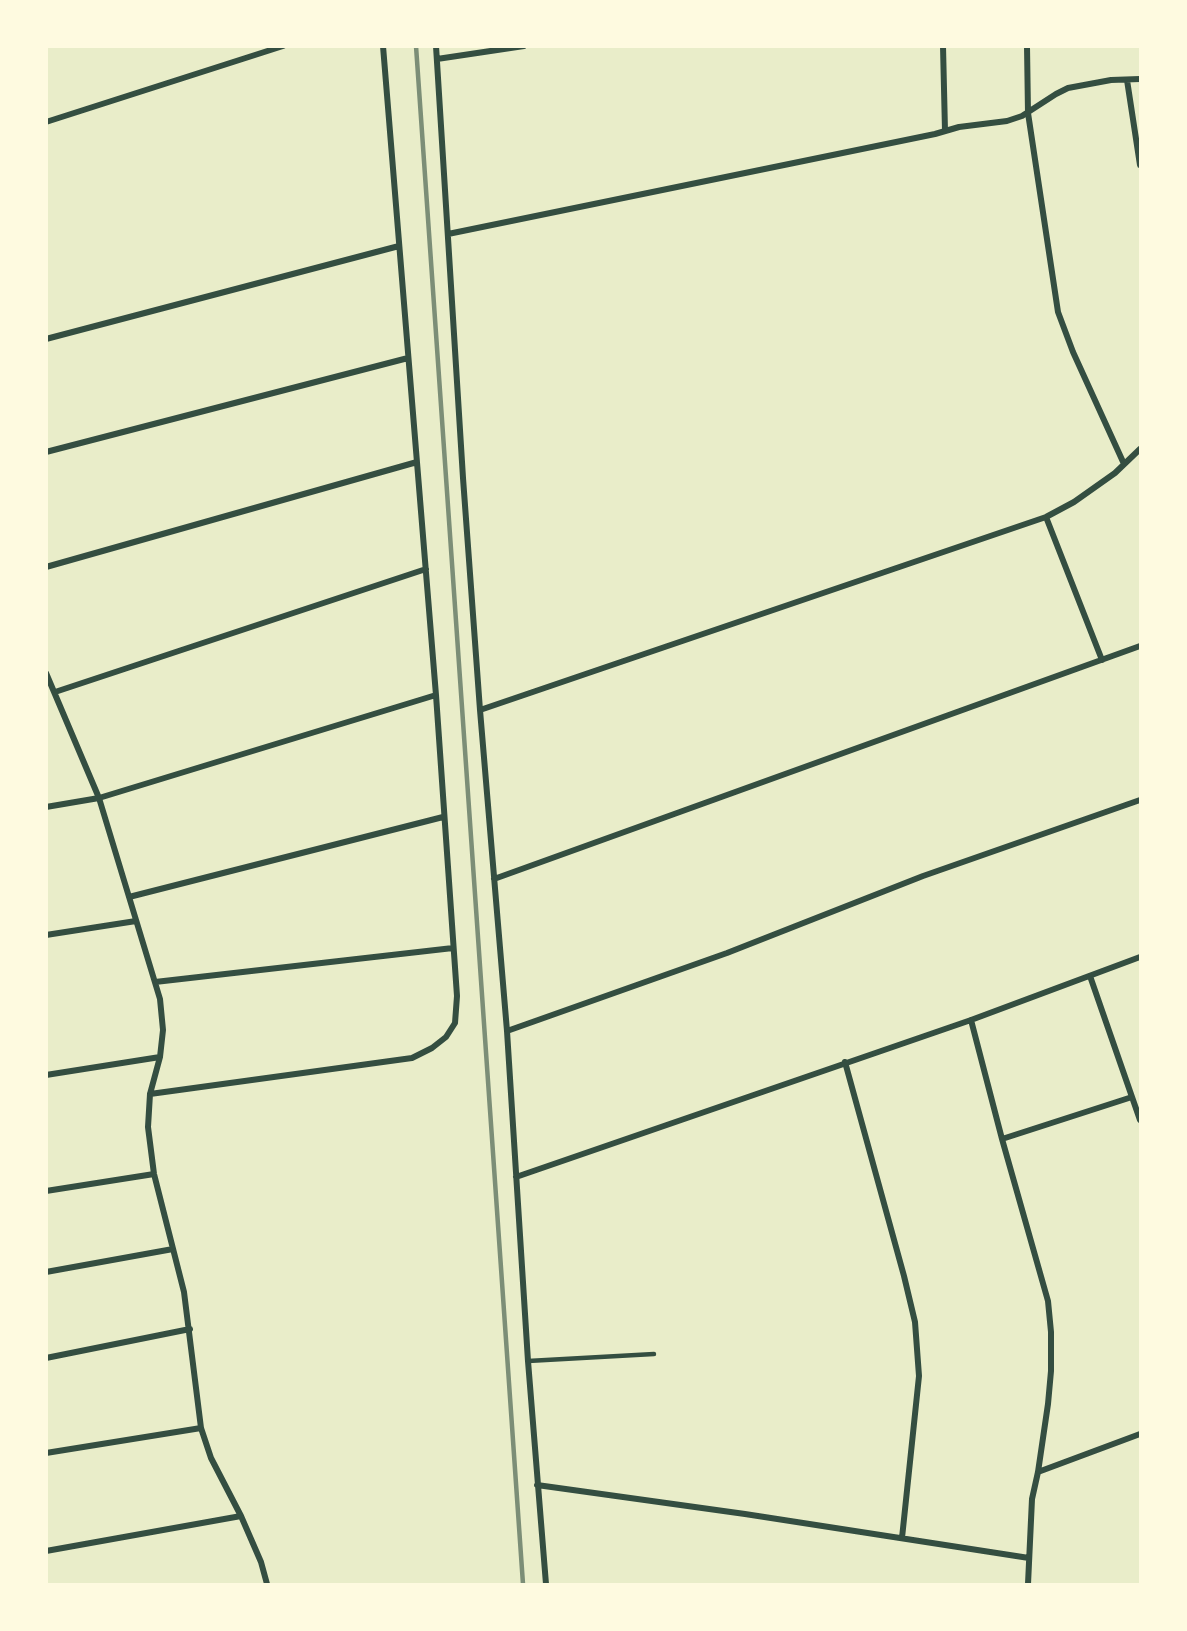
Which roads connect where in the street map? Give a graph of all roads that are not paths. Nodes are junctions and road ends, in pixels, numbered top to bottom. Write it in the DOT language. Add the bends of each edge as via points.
graph roads {
  1 [pos="283,46"];
  2 [pos="383,46"];
  3 [pos="436,46"];
  4 [pos="524,46"];
  5 [pos="942,46"];
  6 [pos="1027,46"];
  7 [pos="437,59"];
  8 [pos="1140,79"];
  9 [pos="1127,80"];
  10 [pos="1028,113"];
  11 [pos="46,122"];
  12 [pos="945,131"];
  13 [pos="1140,165"];
  14 [pos="448,234"];
  15 [pos="399,246"];
  16 [pos="46,339"];
  17 [pos="408,358"];
  18 [pos="1140,449"];
  19 [pos="46,452"];
  20 [pos="417,462"];
  21 [pos="1124,464"];
  22 [pos="1046,517"];
  23 [pos="46,567"];
  24 [pos="426,569"];
  25 [pos="1140,646"];
  26 [pos="1102,660"];
  27 [pos="46,673"];
  28 [pos="48,681"];
  29 [pos="55,692"];
  30 [pos="436,695"];
  31 [pos="480,711"];
  32 [pos="99,798"];
  33 [pos="1140,800"];
  34 [pos="46,807"];
  35 [pos="443,817"];
  36 [pos="494,879"];
  37 [pos="129,897"];
  38 [pos="136,921"];
  39 [pos="46,935"];
  40 [pos="453,948"];
  41 [pos="1140,957"];
  42 [pos="1090,976"];
  43 [pos="155,982"];
  44 [pos="971,1020"];
  45 [pos="507,1031"];
  46 [pos="160,1057"];
  47 [pos="845,1062"];
  48 [pos="46,1075"];
  49 [pos="150,1094"];
  50 [pos="1132,1097"];
  51 [pos="1140,1120"];
  52 [pos="1002,1139"];
  53 [pos="154,1174"];
  54 [pos="516,1177"];
  55 [pos="46,1191"];
  56 [pos="173,1249"];
  57 [pos="46,1272"];
  58 [pos="190,1329"];
  59 [pos="654,1354"];
  60 [pos="46,1358"];
  61 [pos="528,1361"];
  62 [pos="201,1428"];
  63 [pos="1140,1434"];
  64 [pos="46,1454"];
  65 [pos="1038,1473"];
  66 [pos="537,1485"];
  67 [pos="240,1516"];
  68 [pos="902,1538"];
  69 [pos="46,1551"];
  70 [pos="1029,1558"];
  71 [pos="267,1584"];
  72 [pos="546,1584"];
  73 [pos="1028,1584"];
  1 -- 11 [label="street"];
  2 -- 15 [label="street"];
  3 -- 7 [label="street"];
  4 -- 7 [label="street"];
  5 -- 12 [label="street"];
  6 -- 10 [label="street"];
  7 -- 14 [label="street"];
  8 -- 9 [label="street"];
  9 -- 10 [label="street" via="1068,88"];
  9 -- 13 [label="street"];
  10 -- 12 [label="street" via="1007,121"];
  10 -- 21 [label="street" via="1058,312 1072,352"];
  12 -- 14 [label="street"];
  14 -- 31 [label="street"];
  15 -- 16 [label="street"];
  15 -- 17 [label="street"];
  17 -- 19 [label="street"];
  17 -- 20 [label="street"];
  18 -- 21 [label="street"];
  20 -- 23 [label="street"];
  20 -- 24 [label="street"];
  21 -- 22 [label="street" via="1074,502"];
  22 -- 26 [label="street"];
  22 -- 31 [label="street"];
  24 -- 29 [label="street"];
  24 -- 30 [label="street"];
  25 -- 26 [label="street"];
  26 -- 36 [label="street"];
  27 -- 28 [label="street"];
  28 -- 29 [label="street"];
  29 -- 32 [label="street"];
  30 -- 32 [label="street"];
  30 -- 35 [label="street"];
  31 -- 36 [label="street"];
  32 -- 34 [label="street"];
  32 -- 37 [label="street"];
  33 -- 45 [label="street"];
  35 -- 37 [label="street"];
  35 -- 40 [label="street"];
  36 -- 45 [label="street"];
  37 -- 38 [label="street"];
  38 -- 39 [label="street"];
  38 -- 43 [label="street"];
  40 -- 43 [label="street"];
  40 -- 49 [label="street" via="455,1023 446,1037 412,1058"];
  41 -- 42 [label="street"];
  42 -- 44 [label="street"];
  42 -- 50 [label="street"];
  43 -- 46 [label="street" via="163,1030"];
  44 -- 47 [label="street"];
  44 -- 52 [label="street"];
  45 -- 54 [label="street"];
  46 -- 48 [label="street"];
  46 -- 49 [label="street"];
  47 -- 54 [label="street"];
  47 -- 68 [label="street" via="915,1322 919,1376"];
  49 -- 53 [label="street" via="148,1127"];
  50 -- 51 [label="street"];
  50 -- 52 [label="street"];
  52 -- 65 [label="street" via="1048,1301 1051,1371"];
  53 -- 55 [label="street"];
  53 -- 56 [label="street"];
  54 -- 61 [label="street"];
  56 -- 57 [label="street"];
  56 -- 58 [label="street"];
  58 -- 60 [label="street"];
  58 -- 62 [label="street"];
  59 -- 61 [label="lane"];
  61 -- 66 [label="street"];
  62 -- 64 [label="street"];
  62 -- 67 [label="street" via="211,1458"];
  63 -- 65 [label="street"];
  65 -- 70 [label="street" via="1032,1498"];
  66 -- 68 [label="street"];
  66 -- 72 [label="street"];
  67 -- 69 [label="street"];
  67 -- 71 [label="street"];
  68 -- 70 [label="street"];
  70 -- 73 [label="street"];
}
